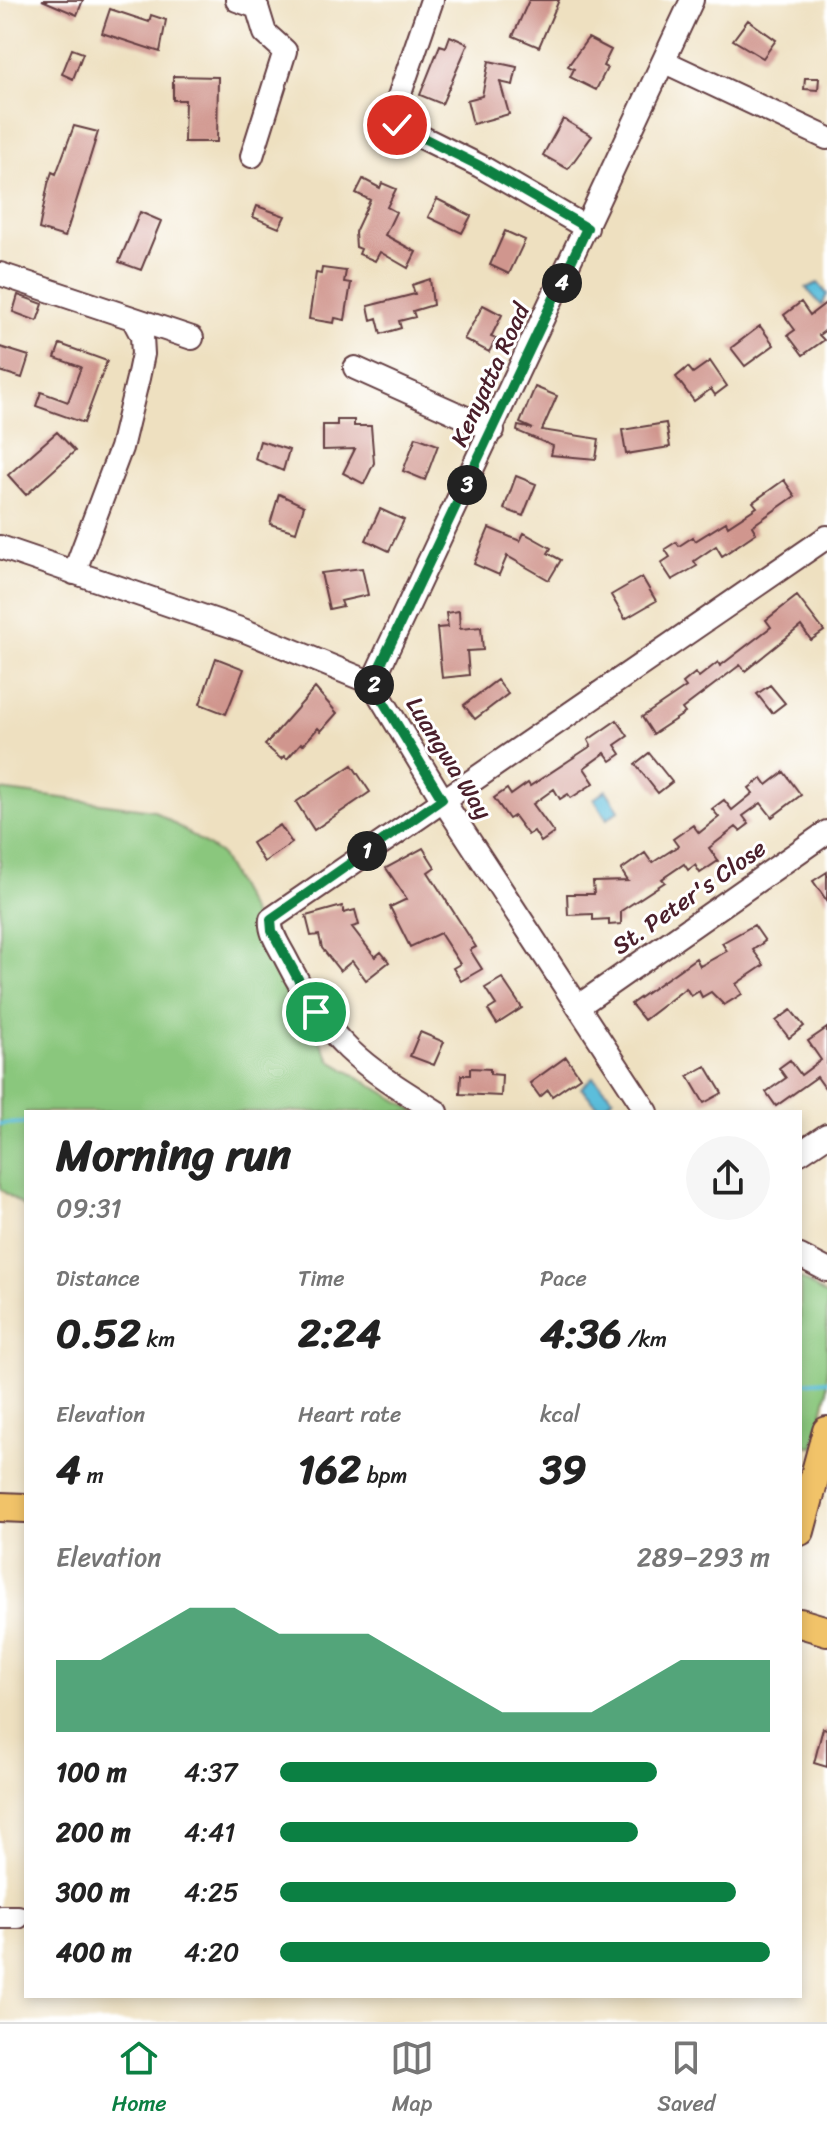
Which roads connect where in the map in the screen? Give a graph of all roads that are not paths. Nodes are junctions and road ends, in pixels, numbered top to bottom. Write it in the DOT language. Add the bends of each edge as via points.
graph roads {
  1 [pos="237,0"];
  2 [pos="432,0"];
  3 [pos="692,0"];
  4 [pos="665,62"];
  5 [pos="827,138"];
  6 [pos="252,156"];
  7 [pos="587,228"];
  8 [pos="0,274"];
  9 [pos="133,319"];
  10 [pos="192,338"];
  11 [pos="355,368"];
  12 [pos="493,430"];
  13 [pos="827,537"];
  14 [pos="0,547"];
  15 [pos="74,573"];
  16 [pos="372,683"];
  17 [pos="442,799"];
  18 [pos="827,832"];
  19 [pos="580,1005"];
  20 [pos="434,1110"];
  21 [pos="646,1110"];
  22 [pos="827,1135"];
  23 [pos="802,1152"];
  24 [pos="802,1257"];
  25 [pos="827,1270"];
  26 [pos="827,1431"];
  27 [pos="0,1507"];
  28 [pos="24,1508"];
  29 [pos="802,1524"];
  30 [pos="802,1624"];
  31 [pos="827,1631"];
  1 -- 6 [label="street" via="257,7 265,33 285,51"];
  2 -- 7 [label="street" via="394,111 397,125"];
  3 -- 4 [label="street, Kenyatta Road"];
  4 -- 5 [label="street"];
  4 -- 7 [label="street, Kenyatta Road"];
  7 -- 12 [label="street, Kenyatta Road"];
  8 -- 9 [label="street"];
  9 -- 10 [label="street"];
  9 -- 15 [label="street" via="142,336 138,378 121,448"];
  11 -- 12 [label="street"];
  12 -- 16 [label="street, Kenyatta Road"];
  13 -- 17 [label="street"];
  14 -- 15 [label="street"];
  15 -- 16 [label="street" via="243,630"];
  16 -- 17 [label="street, Luangwa Way"];
  17 -- 19 [label="street, Luangwa Way"];
  17 -- 20 [label="street" via="270,922 294,975 331,1034 377,1075"];
  18 -- 19 [label="street, St. Peter's Close"];
  19 -- 21 [label="street, Luangwa Way"];
  22 -- 23 [label="street"];
  24 -- 25 [label="street"];
  26 -- 29 [label="main road"];
  27 -- 28 [label="main road"];
  30 -- 31 [label="main road"];
}
